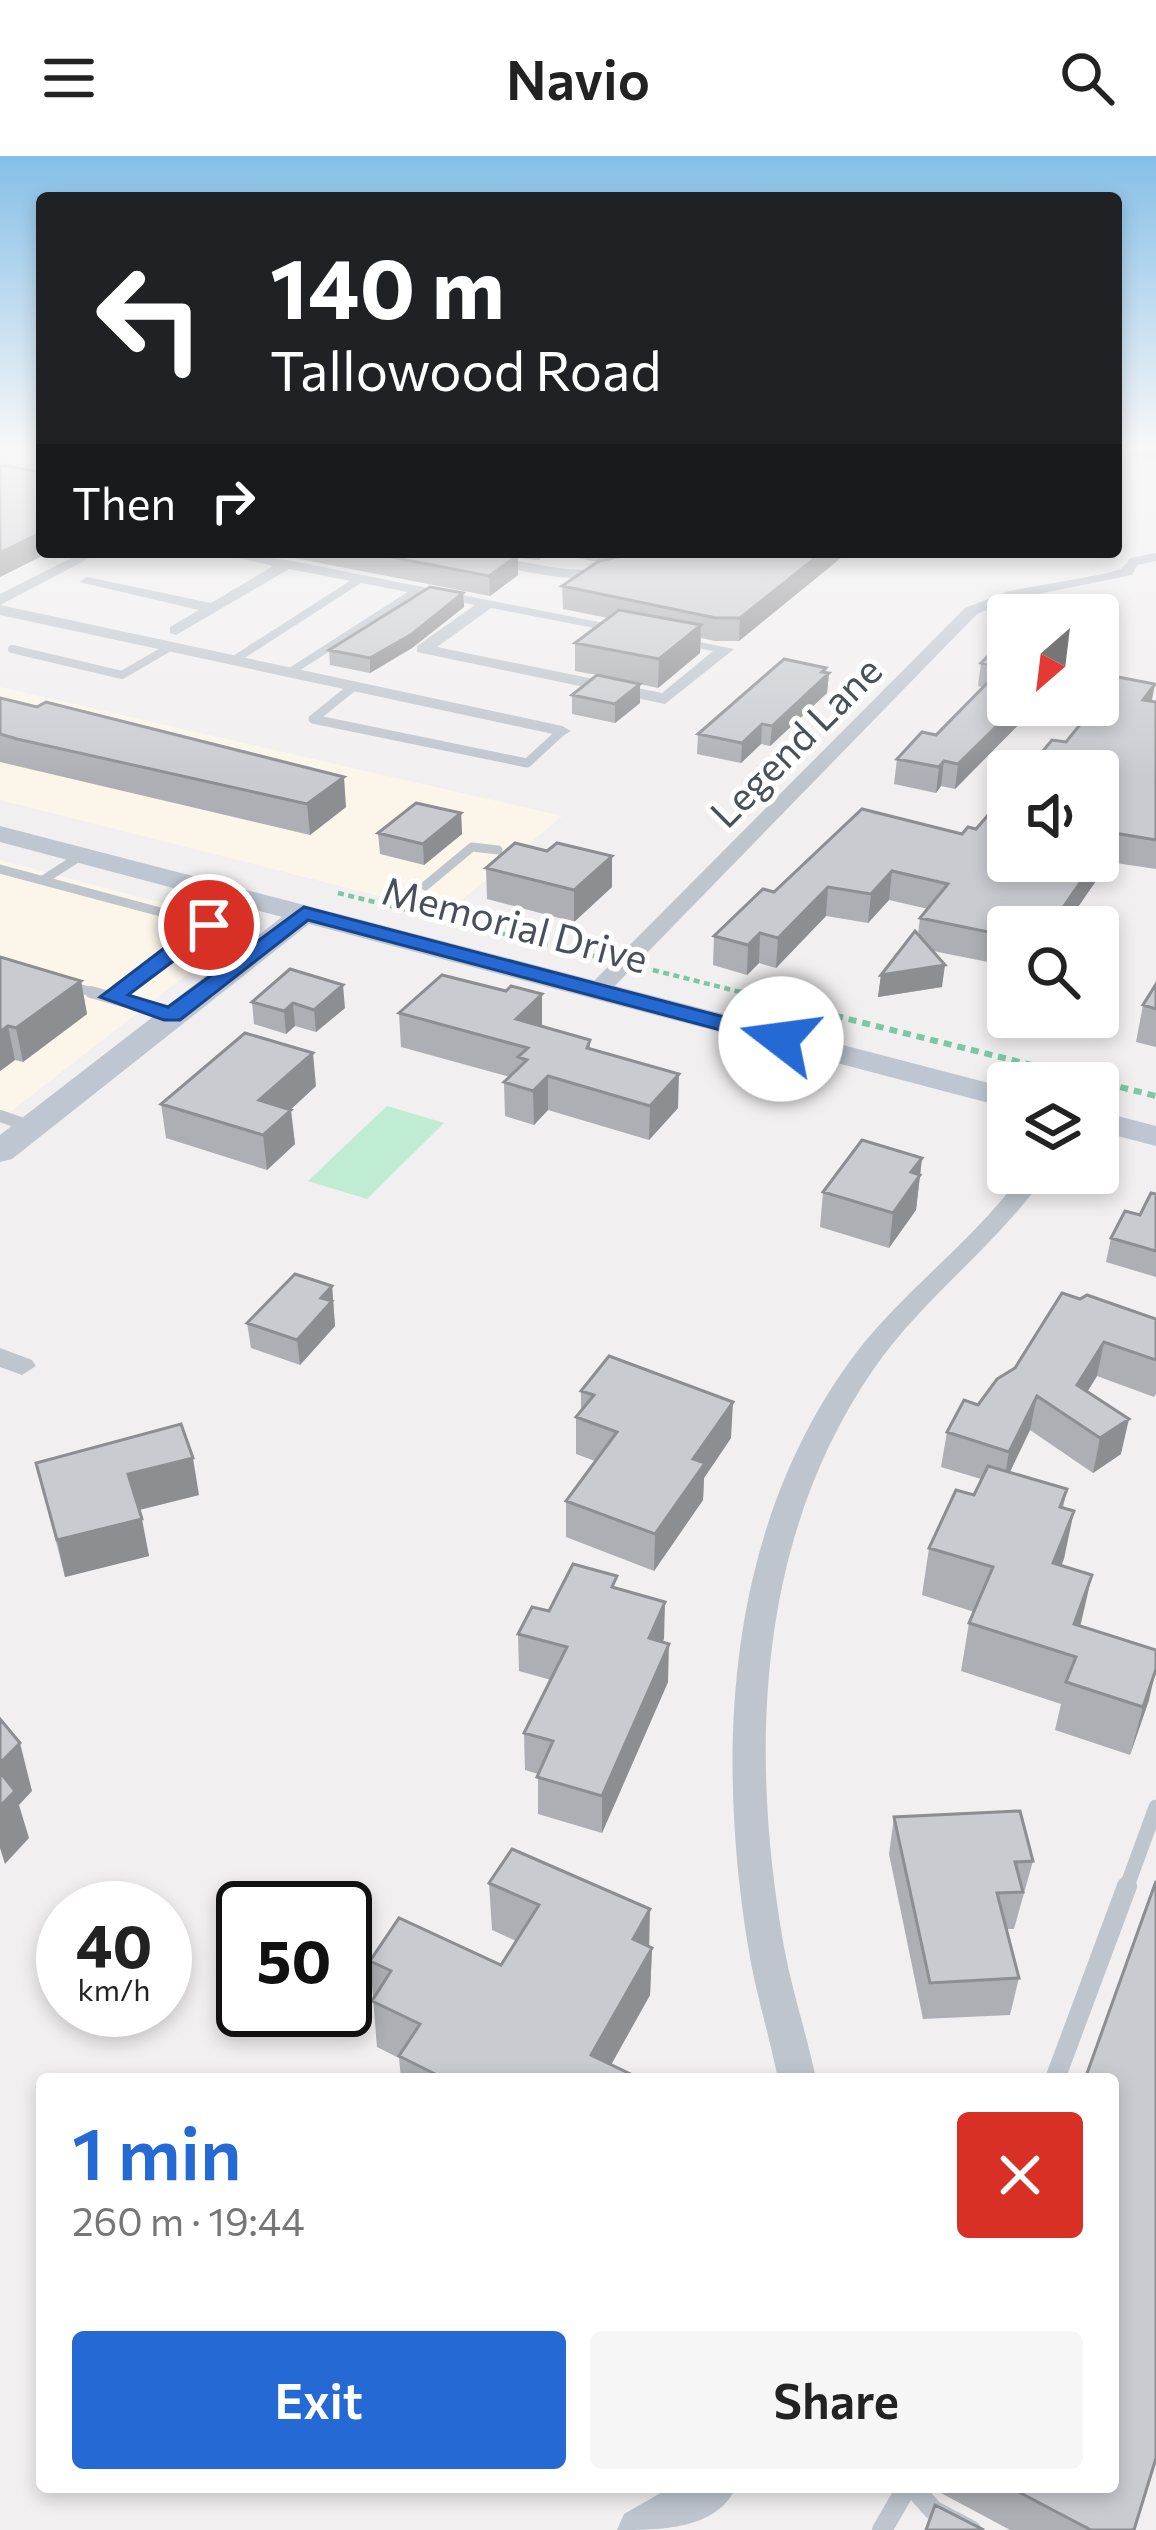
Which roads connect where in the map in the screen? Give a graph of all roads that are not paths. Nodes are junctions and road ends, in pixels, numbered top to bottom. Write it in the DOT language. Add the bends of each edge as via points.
graph roads {
  1 [pos="81,559"];
  2 [pos="258,559"];
  3 [pos="495,559"];
  4 [pos="659,559"];
  5 [pos="1147,559"];
  6 [pos="1132,562"];
  7 [pos="286,564"];
  8 [pos="361,578"];
  9 [pos="87,583"];
  10 [pos="418,590"];
  11 [pos="0,600"];
  12 [pos="488,603"];
  13 [pos="214,608"];
  14 [pos="0,610"];
  15 [pos="173,638"];
  16 [pos="12,650"];
  17 [pos="234,660"];
  18 [pos="290,672"];
  19 [pos="354,686"];
  20 [pos="562,730"];
  21 [pos="0,834"];
  22 [pos="499,850"];
  23 [pos="82,855"];
  24 [pos="0,868"];
  25 [pos="44,880"];
  26 [pos="425,886"];
  27 [pos="315,902"];
  28 [pos="48,979"];
  29 [pos="597,991"];
  30 [pos="111,997"];
  31 [pos="172,1015"];
  32 [pos="987,1093"];
  33 [pos="0,1116"];
  34 [pos="1119,1126"];
  35 [pos="32,1127"];
  36 [pos="1156,1136"];
  37 [pos="0,1152"];
  38 [pos="1016,1194"];
  39 [pos="1156,1807"];
  40 [pos="796,2073"];
  41 [pos="1057,2073"];
  42 [pos="704,2493"];
  43 [pos="906,2493"];
  44 [pos="916,2493"];
  45 [pos="640,2530"];
  46 [pos="882,2530"];
  47 [pos="971,2530"];
  1 -- 11 [label="street"];
  2 -- 7 [label="street"];
  3 -- 4 [label="street" via="592,574"];
  5 -- 6 [label="lane"];
  6 -- 29 [label="street, Legend Lane" via="1101,582 1051,586 971,610"];
  7 -- 8 [label="street"];
  7 -- 13 [label="street"];
  8 -- 10 [label="street"];
  8 -- 17 [label="lane"];
  9 -- 13 [label="street"];
  10 -- 12 [label="street"];
  10 -- 18 [label="lane"];
  12 -- 12 [label="street" via="661,636 726,649 665,698 423,649"];
  13 -- 15 [label="street"];
  14 -- 15 [label="street"];
  15 -- 16 [label="lane" via="122,674"];
  15 -- 17 [label="street"];
  17 -- 18 [label="street"];
  18 -- 19 [label="street"];
  19 -- 20 [label="street"];
  19 -- 20 [label="lane" via="313,719 527,763"];
  21 -- 23 [label="main road, Memorial Drive"];
  22 -- 26 [label="lane" via="472,847"];
  23 -- 25 [label="lane"];
  23 -- 27 [label="main road, Memorial Drive"];
  24 -- 25 [label="lane"];
  25 -- 30 [label="lane" via="209,925"];
  27 -- 29 [label="main road, Memorial Drive"];
  27 -- 31 [label="main road"];
  28 -- 30 [label="lane"];
  29 -- 32 [label="main road, Memorial Drive"];
  30 -- 31 [label="lane"];
  31 -- 35 [label="main road"];
  33 -- 35 [label="lane"];
  34 -- 36 [label="main road"];
  35 -- 37 [label="main road"];
  38 -- 40 [label="street" via="865,1360 816,1434 781,1514 749,1699 749,1816 766,1949"];
  39 -- 41 [label="lane"];
  42 -- 45 [label="street"];
  43 -- 46 [label="lane"];
  44 -- 47 [label="lane"];
}
